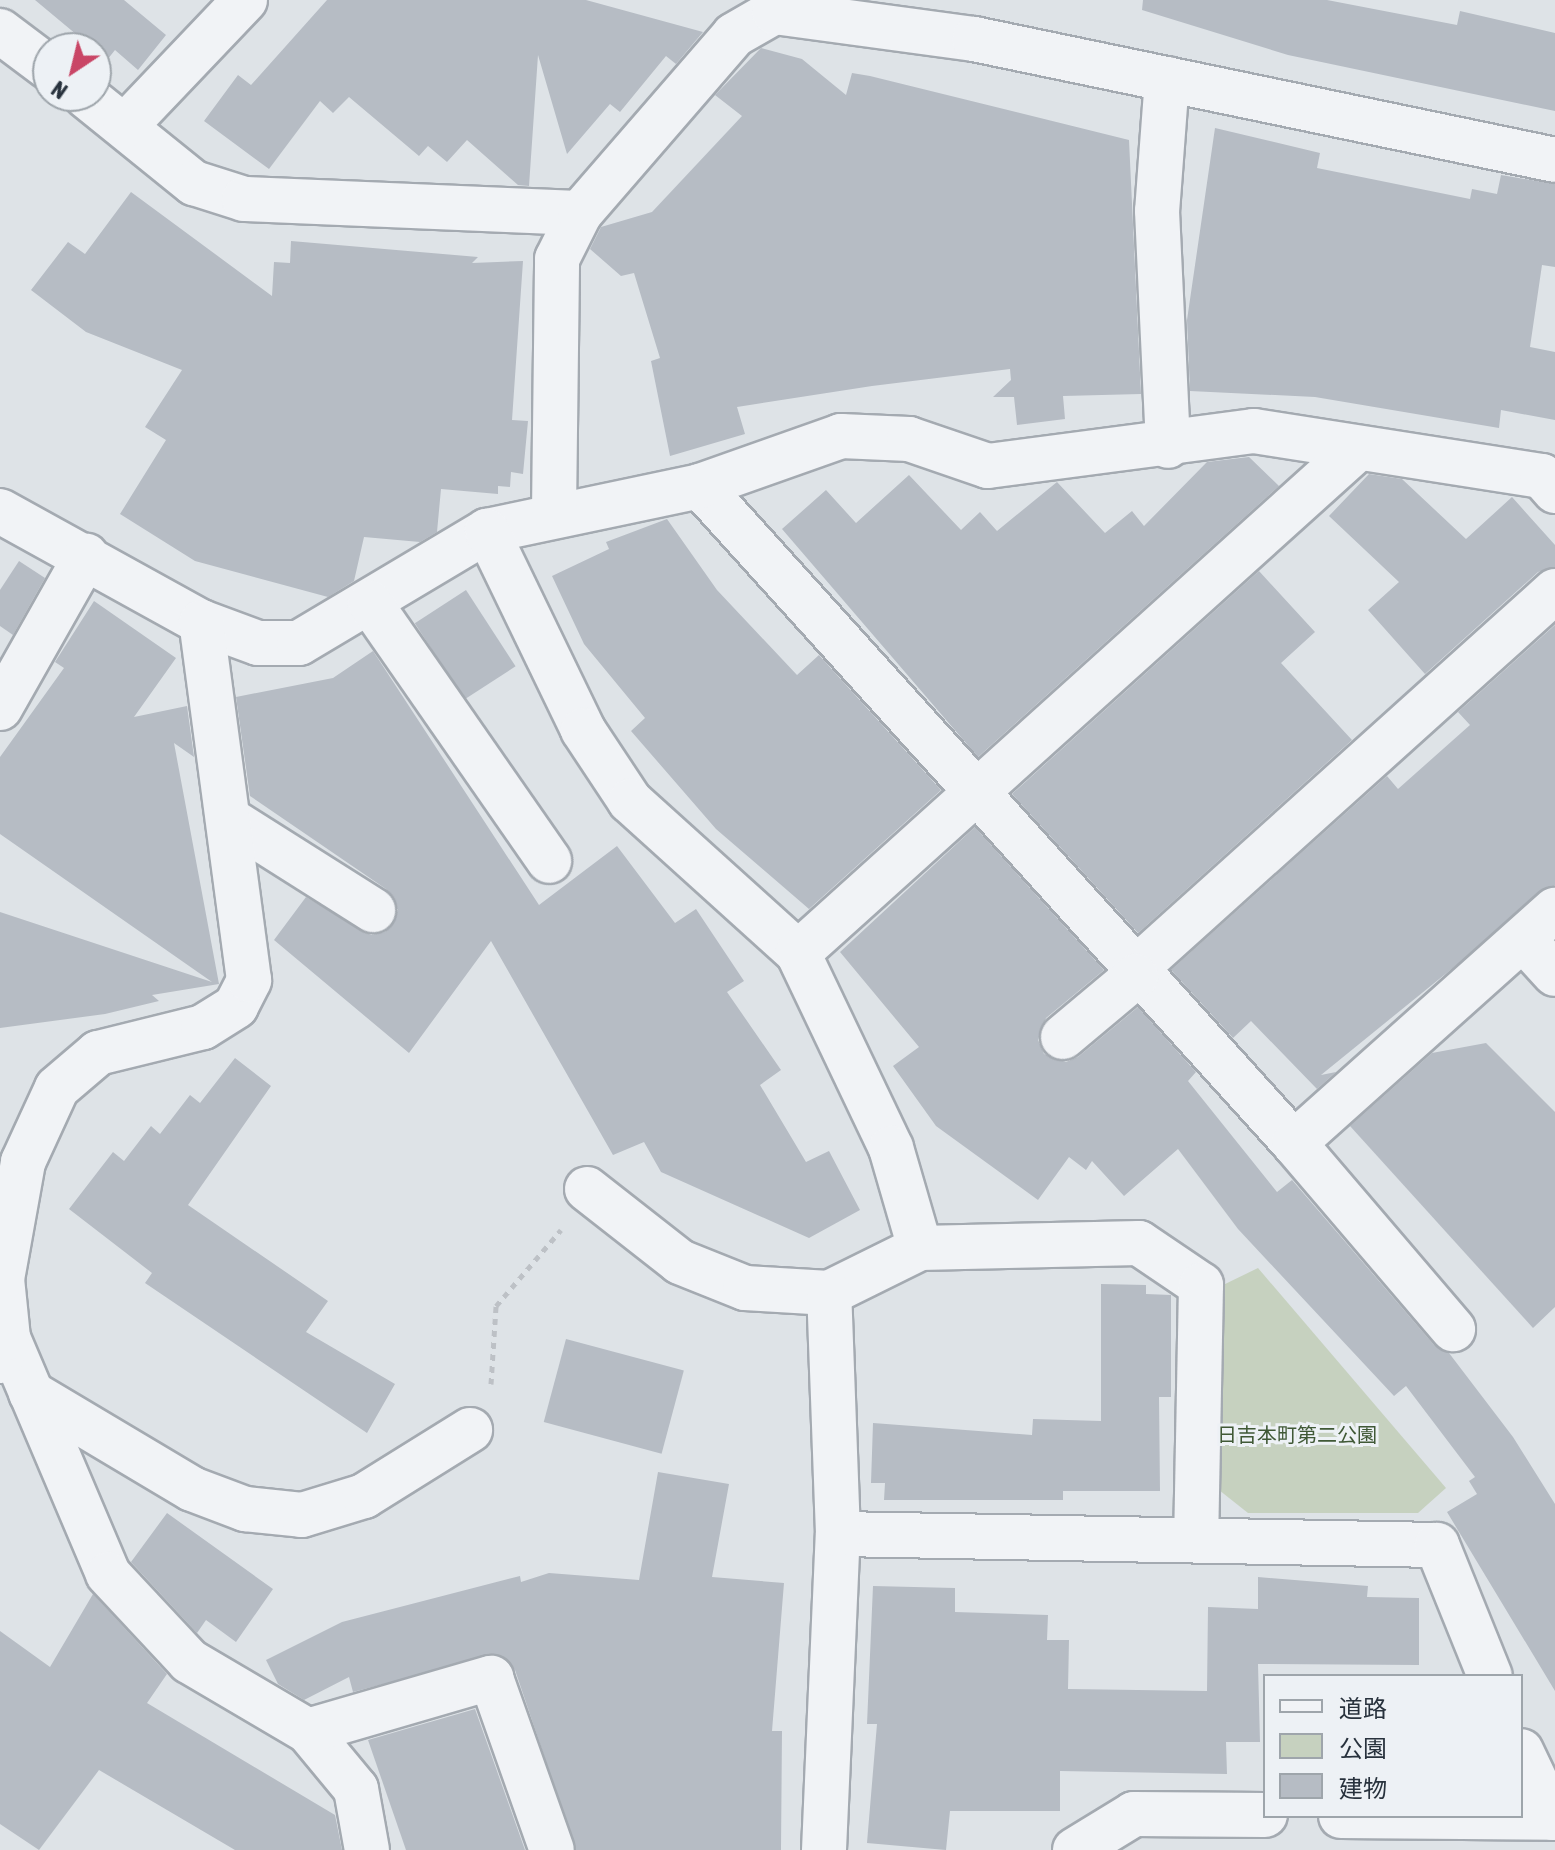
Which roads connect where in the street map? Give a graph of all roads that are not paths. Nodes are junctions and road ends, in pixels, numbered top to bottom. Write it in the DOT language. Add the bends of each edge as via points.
graph roads {
  1 [pos="245,0"];
  2 [pos="772,6"];
  3 [pos="0,31"];
  4 [pos="32,55"];
  5 [pos="1167,79"];
  6 [pos="107,112"];
  7 [pos="125,126"];
  8 [pos="1555,160"];
  9 [pos="580,213"];
  10 [pos="1168,446"];
  11 [pos="1356,450"];
  12 [pos="1551,476"];
  13 [pos="700,486"];
  14 [pos="0,511"];
  15 [pos="554,512"];
  16 [pos="487,531"];
  17 [pos="86,556"];
  18 [pos="1555,591"];
  19 [pos="370,603"];
  20 [pos="201,622"];
  21 [pos="0,708"];
  22 [pos="975,797"];
  23 [pos="232,821"];
  24 [pos="549,861"];
  25 [pos="373,910"];
  26 [pos="1555,910"];
  27 [pos="1523,939"];
  28 [pos="798,953"];
  29 [pos="1134,973"];
  30 [pos="1555,974"];
  31 [pos="1063,1037"];
  32 [pos="1294,1143"];
  33 [pos="589,1191"];
  34 [pos="920,1248"];
  35 [pos="829,1293"];
  36 [pos="1453,1329"];
  37 [pos="4,1350"];
  38 [pos="31,1393"];
  39 [pos="470,1430"];
  40 [pos="838,1534"];
  41 [pos="1196,1540"];
  42 [pos="1489,1674"];
  43 [pos="308,1731"];
  44 [pos="1523,1755"];
  45 [pos="1263,1815"];
  46 [pos="1523,1818"];
  47 [pos="367,1850"];
  48 [pos="552,1850"];
  49 [pos="824,1850"];
  50 [pos="1075,1850"];
  1 -- 7 [label="street"];
  2 -- 5 [label="street" via="974,39"];
  2 -- 9 [label="street" via="734,35"];
  3 -- 4 [label="street"];
  5 -- 8 [label="street"];
  5 -- 10 [label="street" via="1157,211"];
  6 -- 7 [label="street"];
  7 -- 9 [label="street" via="194,183 244,199"];
  9 -- 15 [label="street" via="557,259"];
  10 -- 11 [label="street" via="1254,431"];
  10 -- 13 [label="street" via="988,466 909,439 841,436"];
  11 -- 12 [label="street"];
  11 -- 22 [label="street"];
  13 -- 15 [label="street"];
  13 -- 22 [label="street"];
  14 -- 17 [label="street"];
  15 -- 16 [label="street"];
  16 -- 19 [label="street"];
  16 -- 28 [label="street" via="583,730 630,801"];
  17 -- 20 [label="street"];
  17 -- 21 [label="street"];
  18 -- 29 [label="street"];
  19 -- 20 [label="street" via="299,643 258,643"];
  19 -- 24 [label="street"];
  20 -- 23 [label="street"];
  22 -- 28 [label="street"];
  22 -- 29 [label="street"];
  23 -- 25 [label="street"];
  23 -- 37 [label="street" via="249,980 236,1006 203,1027 98,1053 57,1088 23,1162 2,1279"];
  26 -- 27 [label="street"];
  27 -- 30 [label="street"];
  27 -- 32 [label="street"];
  28 -- 34 [label="street" via="891,1148"];
  29 -- 31 [label="street"];
  29 -- 32 [label="street"];
  32 -- 36 [label="street"];
  33 -- 35 [label="street" via="680,1262 745,1288"];
  34 -- 35 [label="street"];
  34 -- 41 [label="street" via="1139,1243 1201,1285"];
  35 -- 40 [label="street"];
  37 -- 38 [label="street"];
  38 -- 39 [label="street" via="192,1489 245,1509 302,1515 364,1496"];
  38 -- 43 [label="street" via="108,1574 189,1661"];
  40 -- 41 [label="street"];
  40 -- 49 [label="street"];
  41 -- 42 [label="street" via="1437,1545"];
  43 -- 47 [label="street" via="356,1789"];
  43 -- 48 [label="street" via="491,1678"];
  44 -- 46 [label="street" via="1553,1818"];
  45 -- 50 [label="street" via="1134,1814"];
}
